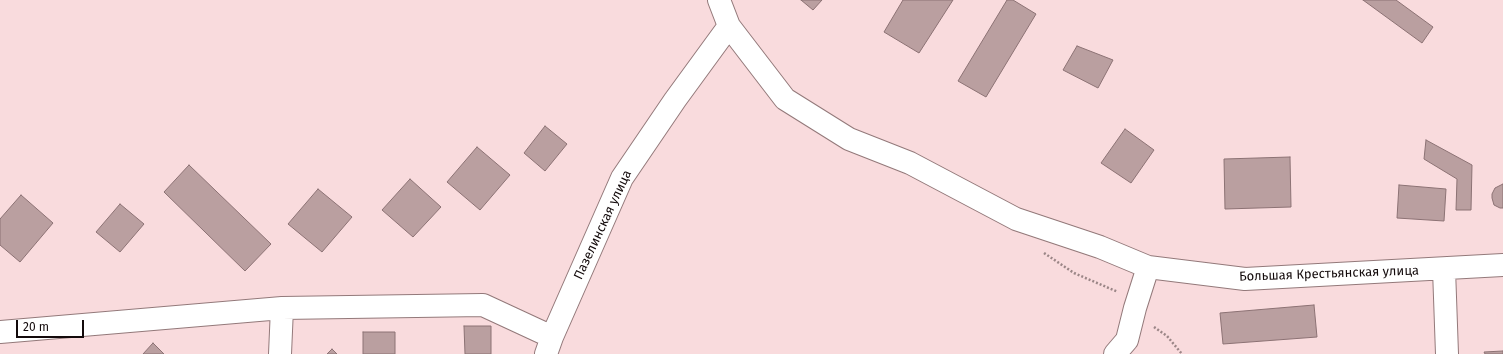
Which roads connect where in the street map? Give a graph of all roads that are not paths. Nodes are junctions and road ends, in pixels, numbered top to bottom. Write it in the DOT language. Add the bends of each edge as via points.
graph roads {
  1 [pos="719,0"];
  2 [pos="729,26"];
  3 [pos="1503,265"];
  4 [pos="1148,267"];
  5 [pos="1444,269"];
  6 [pos="282,308"];
  7 [pos="0,332"];
  8 [pos="549,346"];
  9 [pos="280,354"];
  10 [pos="1115,354"];
  11 [pos="1447,354"];
  1 -- 2 [label="street, Большая Крестьянская улица"];
  2 -- 4 [label="street, Большая Крестьянская улица" via="785,99 849,139 910,163 1016,219 1100,247"];
  2 -- 8 [label="street, Пазелинская улица" via="622,178"];
  3 -- 5 [label="street, Большая Крестьянская улица"];
  4 -- 5 [label="street, Большая Крестьянская улица" via="1245,279"];
  4 -- 10 [label="street" via="1127,340"];
  5 -- 11 [label="street"];
  6 -- 7 [label="street"];
  6 -- 8 [label="street" via="483,304"];
  6 -- 9 [label="street"];
}
